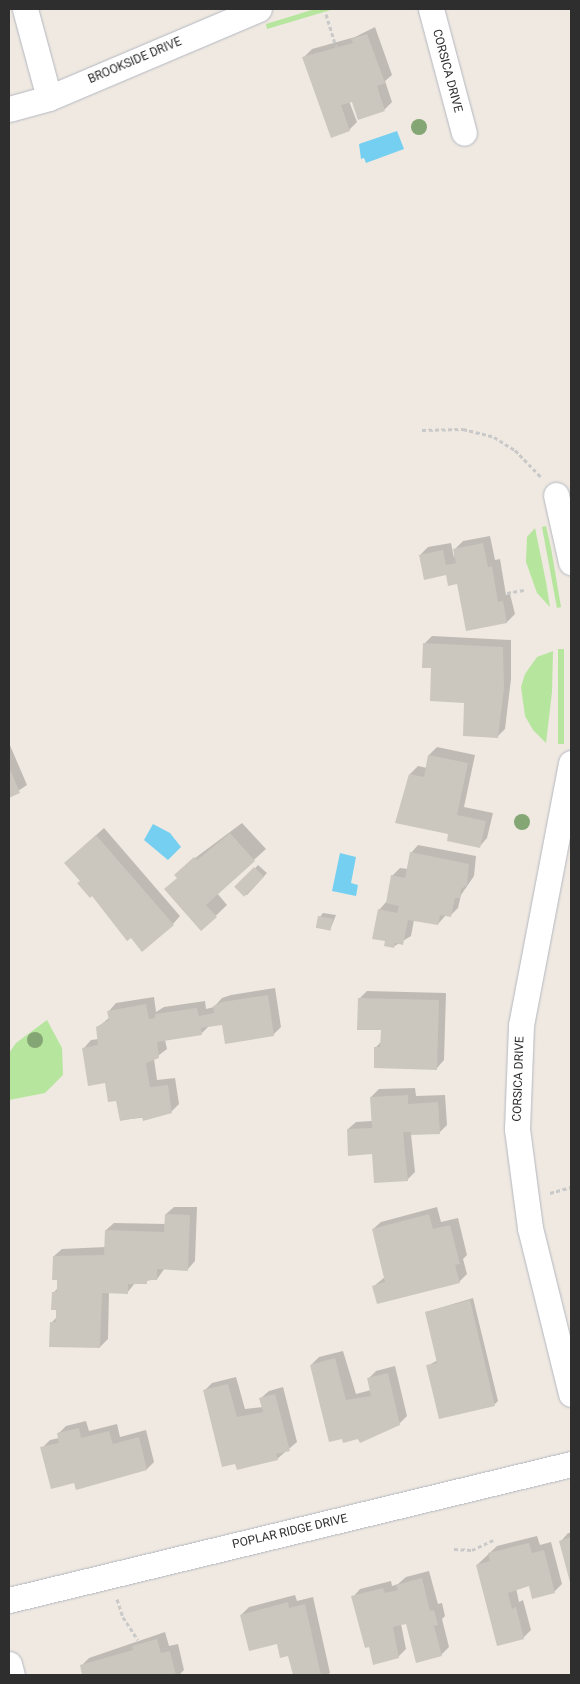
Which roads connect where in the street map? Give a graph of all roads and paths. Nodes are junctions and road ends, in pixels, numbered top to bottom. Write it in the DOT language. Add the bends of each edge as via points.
graph roads {
  1 [pos="26,9"];
  2 [pos="259,9"];
  3 [pos="431,9"];
  4 [pos="326,14"];
  5 [pos="336,46"];
  6 [pos="49,98"];
  7 [pos="9,109"];
  8 [pos="464,132"];
  9 [pos="422,430"];
  10 [pos="556,495"];
  11 [pos="571,562"];
  12 [pos="524,590"];
  13 [pos="507,593"];
  14 [pos="571,764"];
  15 [pos="571,1187"];
  16 [pos="543,1195"];
  17 [pos="571,1394"];
  18 [pos="571,1464"];
  19 [pos="496,1539"];
  20 [pos="454,1549"];
  21 [pos="117,1599"];
  22 [pos="9,1600"];
  23 [pos="138,1640"];
  24 [pos="9,1664"];
  25 [pos="12,1675"];
  1 -- 6 [label="street"];
  2 -- 6 [label="street, BROOKSIDE DRIVE"];
  3 -- 8 [label="street, CORSICA DRIVE"];
  4 -- 5 [label="path"];
  6 -- 7 [label="street, BROOKSIDE DRIVE"];
  9 -- 10 [label="path" via="463,429 494,437 515,450"];
  10 -- 11 [label="street"];
  12 -- 13 [label="path"];
  14 -- 17 [label="street, CORSICA DRIVE" via="521,1024 517,1129 530,1228"];
  15 -- 16 [label="path"];
  18 -- 22 [label="street, POPLAR RIDGE DRIVE"];
  19 -- 20 [label="path" via="472,1550"];
  21 -- 23 [label="path" via="123,1617"];
  24 -- 25 [label="street"];
}
